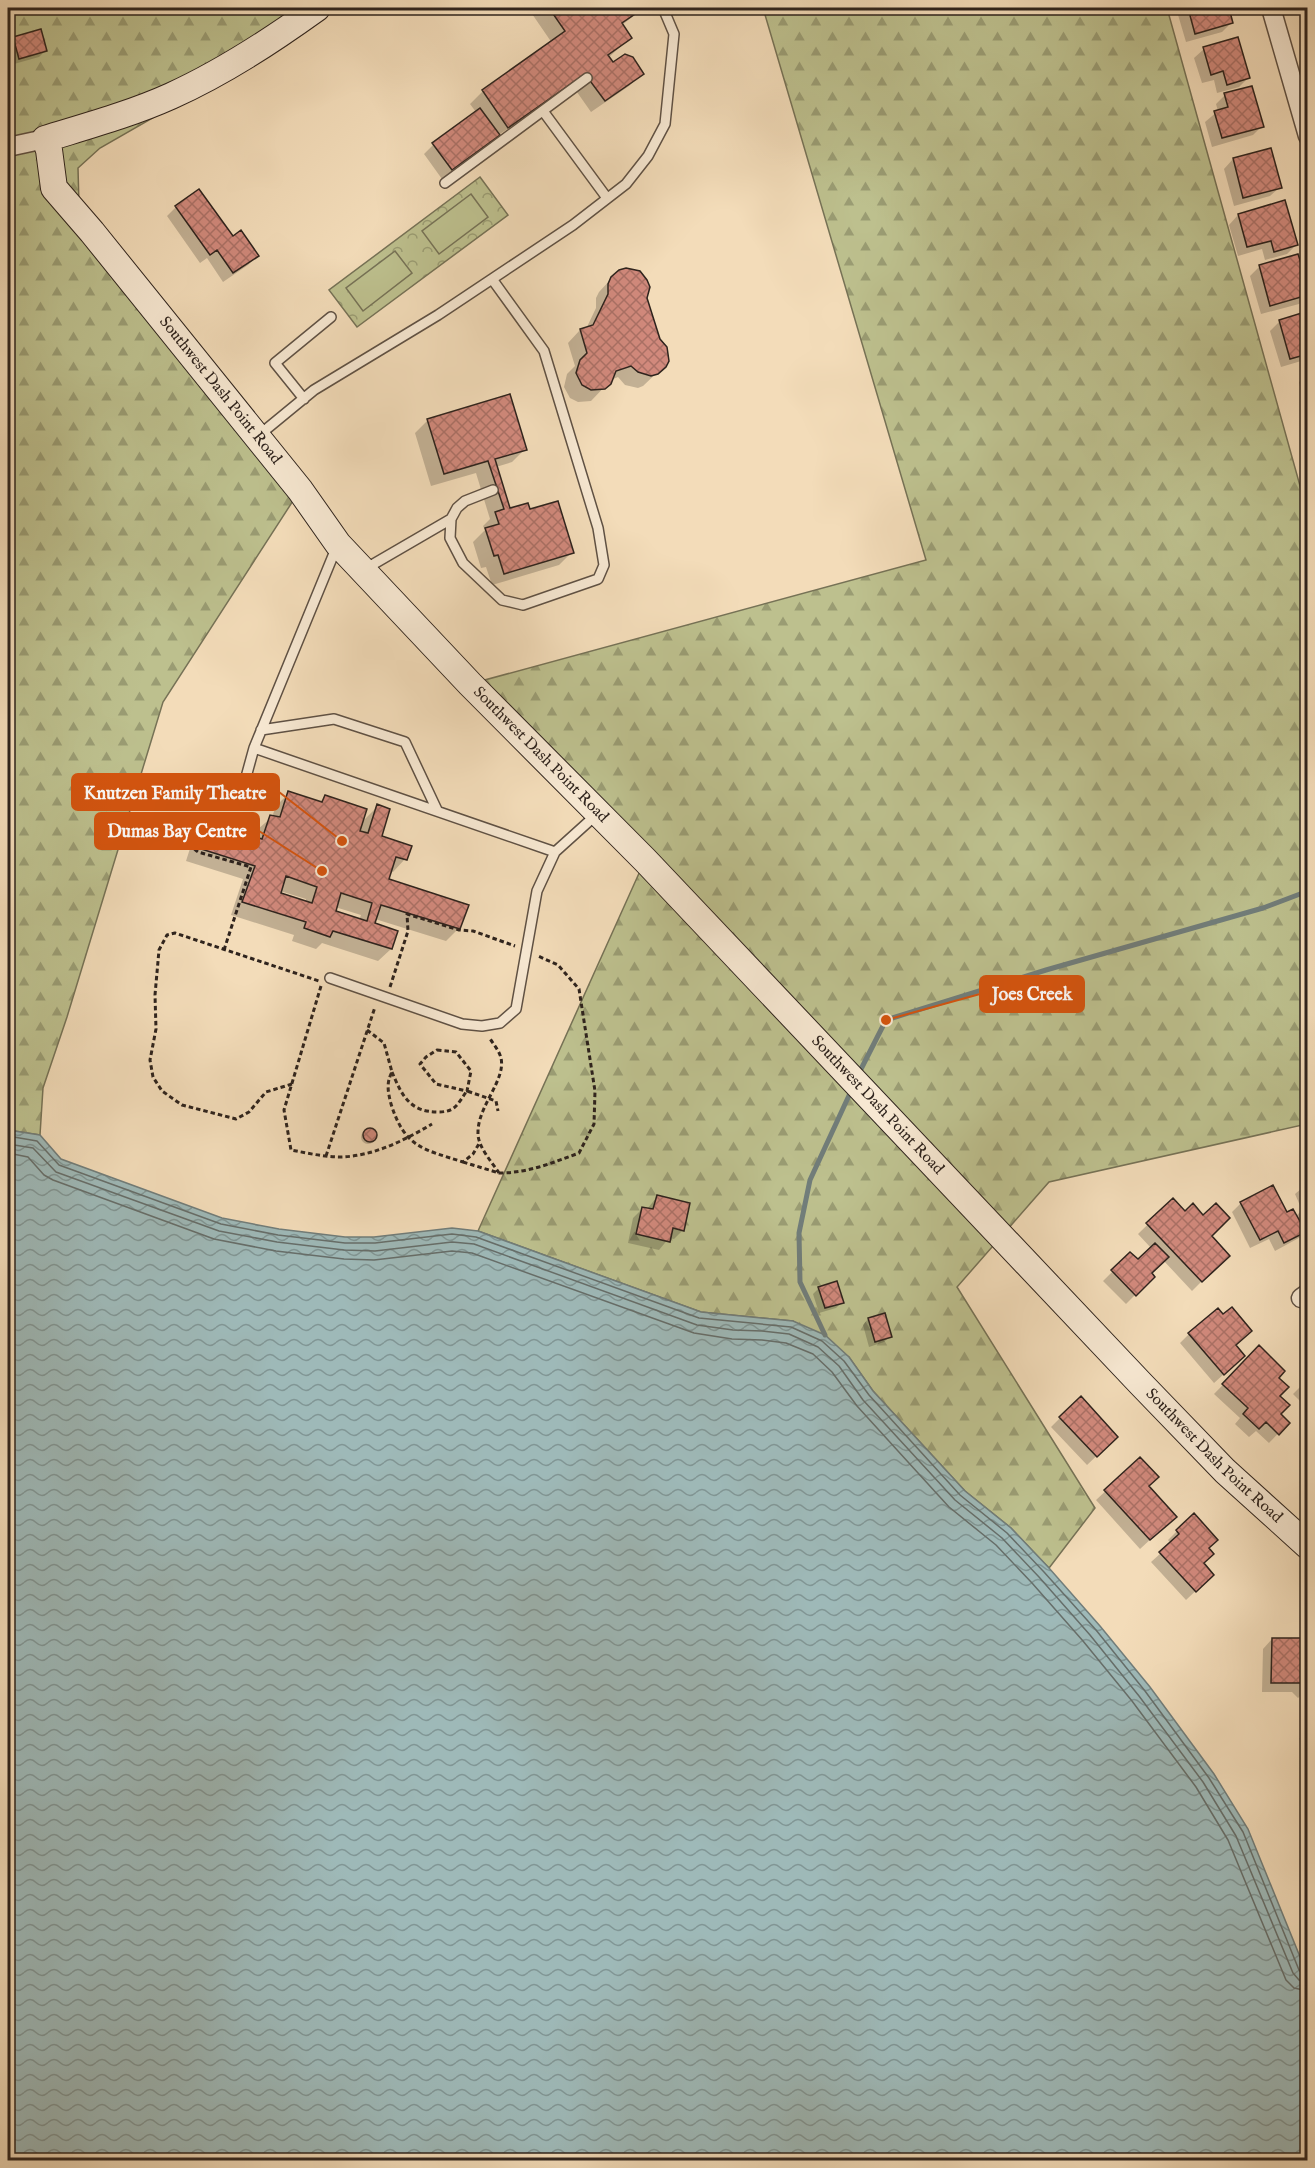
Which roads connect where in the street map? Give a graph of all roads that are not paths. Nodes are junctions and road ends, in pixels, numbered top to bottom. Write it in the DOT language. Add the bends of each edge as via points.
graph roads {
  1 [pos="317,8"];
  2 [pos="663,8"];
  3 [pos="1271,8"];
  4 [pos="587,78"];
  5 [pos="543,111"];
  6 [pos="1308,136"];
  7 [pos="45,139"];
  8 [pos="8,147"];
  9 [pos="445,183"];
  10 [pos="607,198"];
  11 [pos="492,279"];
  12 [pos="331,317"];
  13 [pos="304,399"];
  14 [pos="257,437"];
  15 [pos="493,490"];
  16 [pos="451,519"];
  17 [pos="338,544"];
  18 [pos="362,570"];
  19 [pos="261,730"];
  20 [pos="254,748"];
  21 [pos="243,788"];
  22 [pos="436,810"];
  23 [pos="598,813"];
  24 [pos="555,852"];
  25 [pos="330,978"];
  26 [pos="1308,1546"];
  1 -- 7 [label="main road" via="262,47 193,86 151,105"];
  2 -- 10 [label="lane" via="674,34 665,124 648,156 626,184"];
  3 -- 6 [label="street"];
  4 -- 5 [label="lane"];
  5 -- 9 [label="lane"];
  5 -- 10 [label="lane"];
  7 -- 8 [label="street"];
  7 -- 14 [label="main road, Southwest Dash Point Road" via="54,188"];
  10 -- 11 [label="lane"];
  11 -- 13 [label="lane"];
  11 -- 16 [label="lane" via="544,351 598,528 604,565 598,579 536,602 523,605 502,600 464,562 450,538"];
  12 -- 13 [label="lane" via="275,363"];
  13 -- 14 [label="lane"];
  14 -- 17 [label="main road, Southwest Dash Point Road"];
  15 -- 16 [label="lane" via="465,501"];
  16 -- 18 [label="lane"];
  17 -- 18 [label="main road, Southwest Dash Point Road"];
  17 -- 19 [label="lane"];
  18 -- 23 [label="main road, Southwest Dash Point Road"];
  19 -- 20 [label="lane"];
  19 -- 22 [label="lane" via="334,719 405,742"];
  20 -- 21 [label="lane"];
  20 -- 22 [label="lane"];
  22 -- 24 [label="lane"];
  23 -- 24 [label="lane"];
  23 -- 26 [label="main road, Southwest Dash Point Road" via="1225,1471"];
  24 -- 25 [label="lane" via="537,891 516,1009 500,1023 462,1024"];
}
